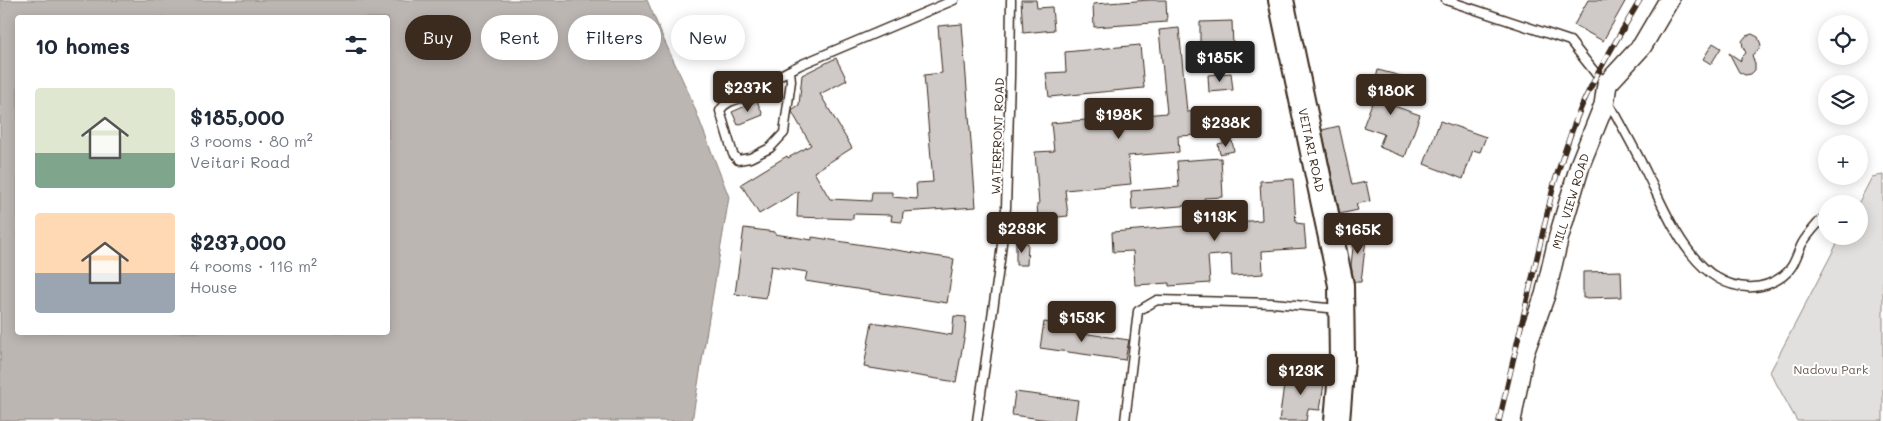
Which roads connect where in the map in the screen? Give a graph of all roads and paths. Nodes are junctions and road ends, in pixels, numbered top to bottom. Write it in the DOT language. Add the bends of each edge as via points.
graph roads {
  1 [pos="954,0"];
  2 [pos="1011,0"];
  3 [pos="1281,0"];
  4 [pos="1446,0"];
  5 [pos="1668,0"];
  6 [pos="790,70"];
  7 [pos="1607,84"];
  8 [pos="1604,105"];
  9 [pos="1818,224"];
  10 [pos="1341,309"];
  11 [pos="976,421"];
  12 [pos="1125,421"];
  13 [pos="1337,421"];
  14 [pos="1510,421"];
  1 -- 6 [label="lane"];
  2 -- 11 [label="lane, WATERFRONT ROAD" via="1006,208"];
  3 -- 10 [label="main road, VEITARI ROAD" via="1341,285"];
  4 -- 7 [label="lane" via="1570,41"];
  5 -- 7 [label="street" via="1642,46"];
  6 -- 6 [label="lane" via="784,133 770,148 738,160 733,154 720,111 730,101 761,92"];
  7 -- 8 [label="street, MILL VIEW ROAD"];
  8 -- 9 [label="lane" via="1616,115 1684,244 1707,271 1723,282 1751,288 1777,280 1790,270"];
  8 -- 14 [label="street, MILL VIEW ROAD" via="1581,162 1545,296 1524,353"];
  10 -- 12 [label="lane" via="1273,303 1157,300 1138,311"];
  10 -- 13 [label="main road, VEITARI ROAD" via="1342,361"];
}
